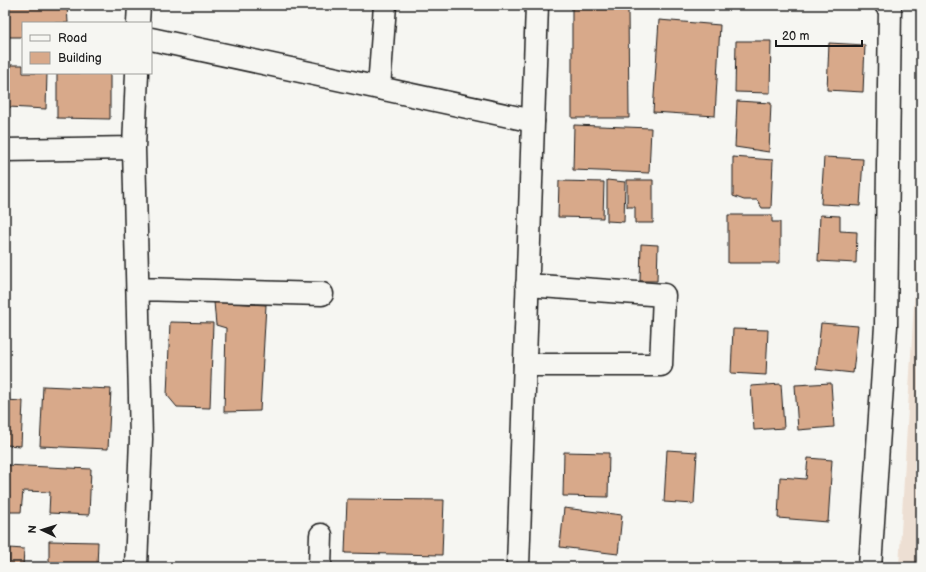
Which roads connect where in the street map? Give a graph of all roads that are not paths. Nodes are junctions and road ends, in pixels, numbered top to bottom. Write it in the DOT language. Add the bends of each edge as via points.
graph roads {
  1 [pos="139,5"];
  2 [pos="385,5"];
  3 [pos="537,5"];
  4 [pos="889,5"];
  5 [pos="138,22"];
  6 [pos="152,39"];
  7 [pos="137,74"];
  8 [pos="379,88"];
  9 [pos="533,121"];
  10 [pos="134,148"];
  11 [pos="5,150"];
  12 [pos="527,286"];
  13 [pos="138,289"];
  14 [pos="322,294"];
  15 [pos="525,366"];
  16 [pos="321,535"];
  17 [pos="136,567"];
  18 [pos="320,567"];
  19 [pos="518,567"];
  20 [pos="870,567"];
  1 -- 5 [label="street"];
  2 -- 8 [label="street"];
  3 -- 9 [label="street"];
  4 -- 20 [label="street" via="886,326"];
  6 -- 8 [label="street"];
  7 -- 10 [label="street"];
  8 -- 9 [label="street"];
  9 -- 12 [label="street"];
  10 -- 11 [label="street"];
  10 -- 13 [label="street"];
  12 -- 15 [label="street"];
  12 -- 15 [label="street" via="664,295 661,365"];
  13 -- 14 [label="street"];
  13 -- 17 [label="street" via="141,439"];
  15 -- 19 [label="street"];
  16 -- 18 [label="street"];
}
